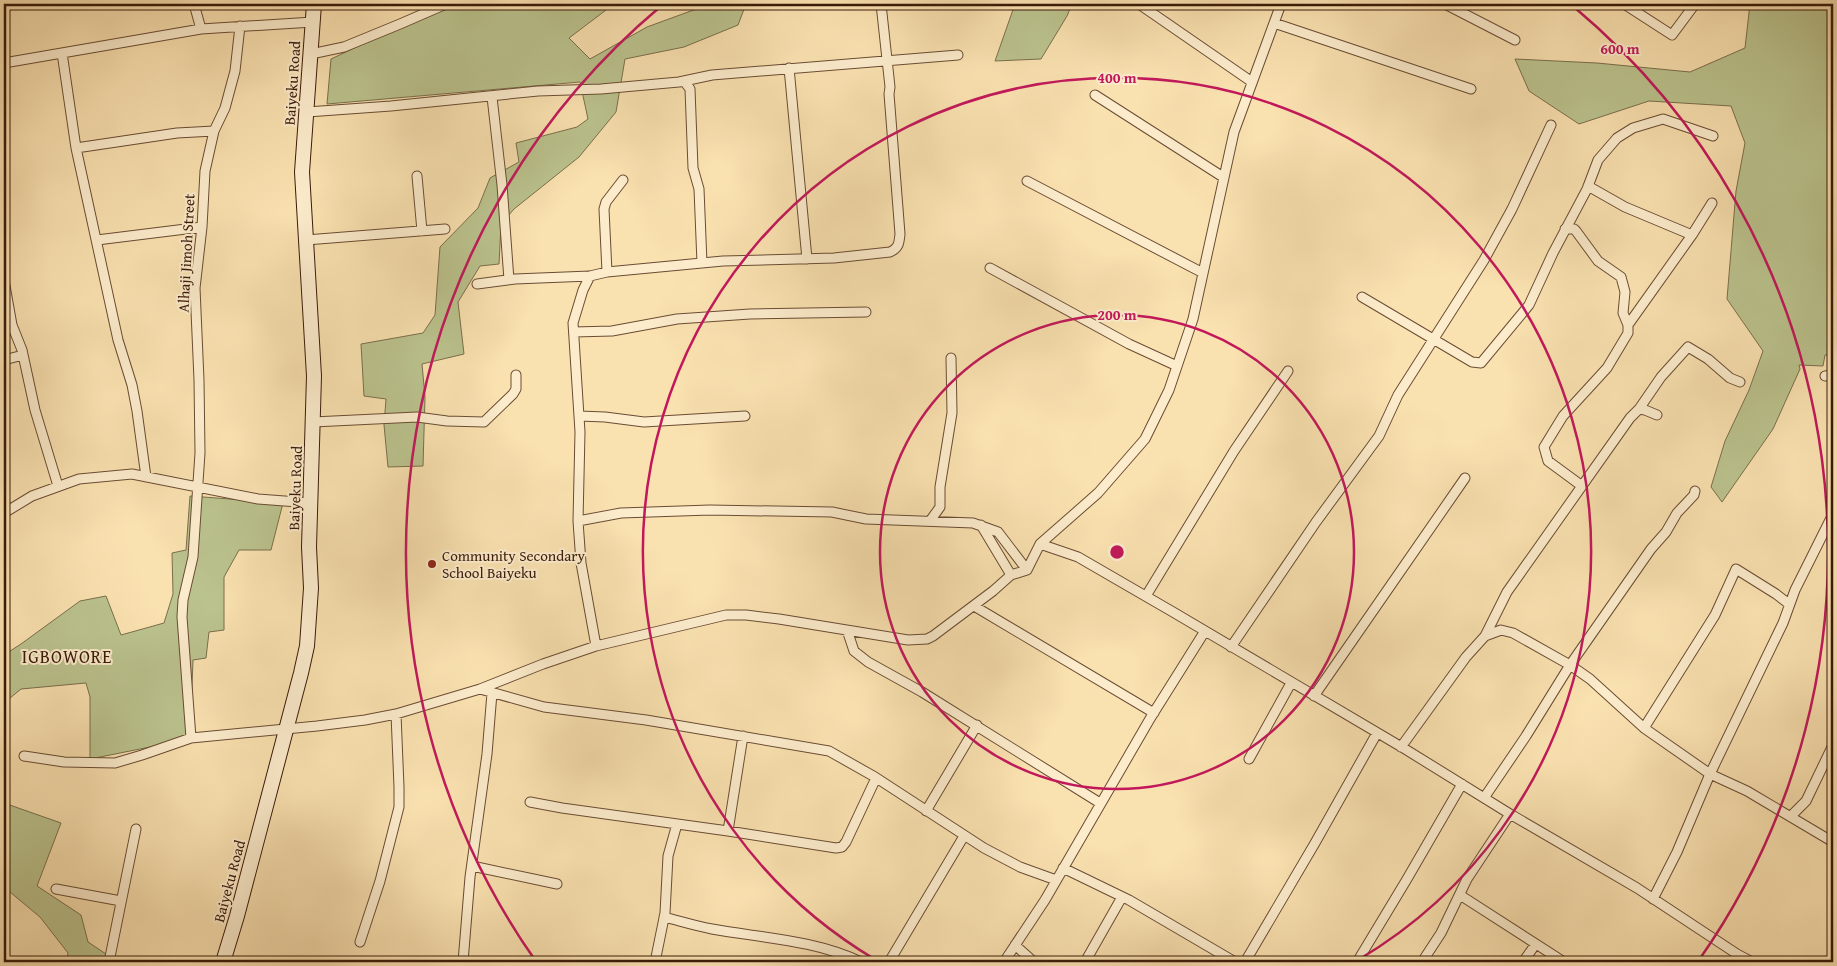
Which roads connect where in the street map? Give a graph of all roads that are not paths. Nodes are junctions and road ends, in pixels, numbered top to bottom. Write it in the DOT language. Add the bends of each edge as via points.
graph roads {
  1 [pos="194,4"];
  2 [pos="314,4"];
  3 [pos="446,4"];
  4 [pos="881,4"];
  5 [pos="1139,4"];
  6 [pos="1281,4"];
  7 [pos="1445,4"];
  8 [pos="1624,4"];
  9 [pos="1695,4"];
  10 [pos="313,22"];
  11 [pos="1274,23"];
  12 [pos="240,26"];
  13 [pos="202,29"];
  14 [pos="1515,40"];
  15 [pos="62,53"];
  16 [pos="310,54"];
  17 [pos="958,56"];
  18 [pos="883,60"];
  19 [pos="4,63"];
  20 [pos="789,68"];
  21 [pos="696,78"];
  22 [pos="684,81"];
  23 [pos="1252,82"];
  24 [pos="690,89"];
  25 [pos="1471,89"];
  26 [pos="1095,95"];
  27 [pos="492,97"];
  28 [pos="307,112"];
  29 [pos="1551,125"];
  30 [pos="214,131"];
  31 [pos="1714,136"];
  32 [pos="76,148"];
  33 [pos="417,176"];
  34 [pos="1223,177"];
  35 [pos="623,180"];
  36 [pos="1027,181"];
  37 [pos="1588,186"];
  38 [pos="1712,203"];
  39 [pos="202,227"];
  40 [pos="445,229"];
  41 [pos="1565,229"];
  42 [pos="422,231"];
  43 [pos="1692,235"];
  44 [pos="97,240"];
  45 [pos="306,240"];
  46 [pos="807,259"];
  47 [pos="702,263"];
  48 [pos="990,268"];
  49 [pos="607,272"];
  50 [pos="1202,273"];
  51 [pos="590,276"];
  52 [pos="4,280"];
  53 [pos="509,280"];
  54 [pos="477,284"];
  55 [pos="1362,297"];
  56 [pos="866,312"];
  57 [pos="1628,326"];
  58 [pos="574,332"];
  59 [pos="1434,339"];
  60 [pos="23,355"];
  61 [pos="951,358"];
  62 [pos="4,360"];
  63 [pos="1177,366"];
  64 [pos="1288,371"];
  65 [pos="516,375"];
  66 [pos="1740,382"];
  67 [pos="1639,409"];
  68 [pos="1658,415"];
  69 [pos="579,416"];
  70 [pos="745,416"];
  71 [pos="313,422"];
  72 [pos="146,477"];
  73 [pos="1465,478"];
  74 [pos="58,486"];
  75 [pos="1582,486"];
  76 [pos="198,488"];
  77 [pos="1695,491"];
  78 [pos="311,503"];
  79 [pos="940,507"];
  80 [pos="4,512"];
  81 [pos="1833,514"];
  82 [pos="578,521"];
  83 [pos="930,521"];
  84 [pos="950,522"];
  85 [pos="981,525"];
  86 [pos="1040,544"];
  87 [pos="1027,570"];
  88 [pos="1010,575"];
  89 [pos="1146,596"];
  90 [pos="1789,604"];
  91 [pos="974,606"];
  92 [pos="847,630"];
  93 [pos="1205,631"];
  94 [pos="1485,636"];
  95 [pos="596,646"];
  96 [pos="1231,647"];
  97 [pos="1570,665"];
  98 [pos="502,681"];
  99 [pos="1291,682"];
  100 [pos="480,690"];
  101 [pos="492,693"];
  102 [pos="1314,696"];
  103 [pos="506,698"];
  104 [pos="1154,713"];
  105 [pos="396,714"];
  106 [pos="976,725"];
  107 [pos="286,728"];
  108 [pos="1644,728"];
  109 [pos="1377,732"];
  110 [pos="743,736"];
  111 [pos="191,738"];
  112 [pos="1833,745"];
  113 [pos="1401,747"];
  114 [pos="24,756"];
  115 [pos="1249,759"];
  116 [pos="1710,774"];
  117 [pos="876,778"];
  118 [pos="1462,784"];
  119 [pos="1484,798"];
  120 [pos="530,802"];
  121 [pos="1100,803"];
  122 [pos="926,811"];
  123 [pos="1510,814"];
  124 [pos="1791,816"];
  125 [pos="677,824"];
  126 [pos="136,829"];
  127 [pos="728,831"];
  128 [pos="964,836"];
  129 [pos="1833,842"];
  130 [pos="472,866"];
  131 [pos="1064,868"];
  132 [pos="1056,880"];
  133 [pos="557,884"];
  134 [pos="56,890"];
  135 [pos="1460,895"];
  136 [pos="1122,897"];
  137 [pos="1653,899"];
  138 [pos="121,901"];
  139 [pos="664,917"];
  140 [pos="360,942"];
  141 [pos="1535,945"];
  142 [pos="1016,946"];
  143 [pos="109,962"];
  144 [pos="223,962"];
  145 [pos="464,962"];
  146 [pos="655,962"];
  147 [pos="861,962"];
  148 [pos="889,962"];
  149 [pos="1004,962"];
  150 [pos="1034,962"];
  151 [pos="1085,962"];
  152 [pos="1235,962"];
  153 [pos="1245,962"];
  154 [pos="1357,962"];
  155 [pos="1422,962"];
  156 [pos="1523,962"];
  157 [pos="1564,962"];
  158 [pos="1752,962"];
  1 -- 13 [label="street"];
  2 -- 10 [label="main road, Baiyeku Road"];
  3 -- 16 [label="street" via="344,47"];
  4 -- 18 [label="street"];
  5 -- 23 [label="street"];
  6 -- 11 [label="street"];
  7 -- 14 [label="street"];
  8 -- 9 [label="street" via="1672,35"];
  10 -- 12 [label="street"];
  10 -- 16 [label="main road, Baiyeku Road"];
  11 -- 23 [label="street"];
  11 -- 25 [label="street"];
  12 -- 13 [label="street"];
  12 -- 30 [label="street, Alhaji Jimoh Street" via="235,71"];
  13 -- 15 [label="street"];
  15 -- 19 [label="street"];
  15 -- 32 [label="street"];
  16 -- 28 [label="main road, Baiyeku Road"];
  17 -- 18 [label="street"];
  18 -- 20 [label="street"];
  18 -- 46 [label="street" via="890,87 899,244 890,252"];
  20 -- 21 [label="street"];
  20 -- 46 [label="street"];
  21 -- 22 [label="street"];
  21 -- 24 [label="street"];
  22 -- 24 [label="street"];
  22 -- 27 [label="street"];
  23 -- 34 [label="street" via="1234,132"];
  24 -- 47 [label="street"];
  26 -- 34 [label="street"];
  27 -- 28 [label="street"];
  27 -- 53 [label="street"];
  28 -- 45 [label="main road, Baiyeku Road" via="302,172"];
  29 -- 59 [label="street" via="1512,209"];
  30 -- 32 [label="street" via="177,133"];
  30 -- 39 [label="street, Alhaji Jimoh Street" via="205,171"];
  31 -- 37 [label="street" via="1663,119 1633,128 1617,138 1598,160"];
  32 -- 44 [label="street"];
  33 -- 42 [label="street"];
  34 -- 50 [label="street"];
  35 -- 49 [label="street" via="604,208"];
  36 -- 50 [label="street"];
  37 -- 41 [label="street"];
  37 -- 43 [label="street" via="1625,207"];
  38 -- 43 [label="street"];
  39 -- 44 [label="street"];
  39 -- 76 [label="street, Alhaji Jimoh Street" via="195,288 200,380"];
  40 -- 42 [label="street"];
  41 -- 57 [label="street" via="1574,229 1598,261 1621,277 1625,292 1623,313"];
  41 -- 59 [label="street" via="1529,305 1481,363 1472,362"];
  42 -- 45 [label="street"];
  43 -- 57 [label="street"];
  44 -- 72 [label="street" via="137,411"];
  45 -- 71 [label="main road, Baiyeku Road" via="314,376"];
  46 -- 47 [label="street"];
  47 -- 49 [label="street"];
  48 -- 63 [label="street" via="1129,344"];
  49 -- 51 [label="street"];
  50 -- 63 [label="street" via="1193,319"];
  51 -- 53 [label="street"];
  51 -- 58 [label="street" via="574,315"];
  52 -- 60 [label="street" via="12,325"];
  53 -- 54 [label="street"];
  55 -- 59 [label="street"];
  56 -- 58 [label="street" via="750,314 677,319 612,331"];
  57 -- 75 [label="street" via="1628,333 1607,368 1564,416 1544,447 1548,461"];
  58 -- 69 [label="street"];
  59 -- 96 [label="street" via="1398,395 1379,436"];
  60 -- 62 [label="street"];
  60 -- 74 [label="street" via="35,410"];
  61 -- 79 [label="street" via="952,413 940,486"];
  63 -- 86 [label="street" via="1145,440 1098,493"];
  64 -- 89 [label="street" via="1234,451"];
  65 -- 71 [label="street" via="513,394 484,422 417,417"];
  66 -- 67 [label="street" via="1688,347 1661,377"];
  67 -- 68 [label="street"];
  67 -- 75 [label="street"];
  69 -- 70 [label="street" via="644,422"];
  69 -- 82 [label="street"];
  71 -- 78 [label="main road, Baiyeku Road"];
  72 -- 74 [label="street" via="111,475 79,479"];
  72 -- 76 [label="street"];
  73 -- 102 [label="street"];
  74 -- 80 [label="street"];
  75 -- 94 [label="street" via="1507,592"];
  76 -- 78 [label="street" via="258,499"];
  76 -- 111 [label="street, Alhaji Jimoh Street" via="193,558 182,617"];
  77 -- 97 [label="street"];
  78 -- 107 [label="main road, Baiyeku Road" via="309,547 312,588 307,646"];
  79 -- 83 [label="street"];
  79 -- 84 [label="street"];
  81 -- 90 [label="street"];
  82 -- 83 [label="street" via="621,513 710,510 832,512 866,519"];
  82 -- 95 [label="street" via="581,563"];
  83 -- 84 [label="street"];
  84 -- 85 [label="street"];
  85 -- 87 [label="street" via="998,532"];
  85 -- 88 [label="street"];
  86 -- 87 [label="street"];
  86 -- 89 [label="street" via="1078,557"];
  87 -- 88 [label="street"];
  88 -- 91 [label="street"];
  89 -- 93 [label="street"];
  90 -- 108 [label="street" via="1736,569 1715,615"];
  90 -- 116 [label="street" via="1783,623"];
  91 -- 92 [label="street" via="927,639 908,640"];
  91 -- 104 [label="street"];
  92 -- 95 [label="street" via="726,615"];
  92 -- 106 [label="street" via="854,651 868,662"];
  93 -- 96 [label="street"];
  93 -- 104 [label="street"];
  94 -- 97 [label="street" via="1501,630 1513,633"];
  94 -- 113 [label="street"];
  95 -- 98 [label="street"];
  96 -- 99 [label="street"];
  97 -- 108 [label="street"];
  97 -- 119 [label="street"];
  98 -- 100 [label="street"];
  98 -- 103 [label="street"];
  99 -- 102 [label="street"];
  99 -- 115 [label="street"];
  100 -- 101 [label="street"];
  100 -- 105 [label="street"];
  101 -- 103 [label="street"];
  101 -- 130 [label="street"];
  102 -- 109 [label="street"];
  103 -- 110 [label="street" via="544,707"];
  104 -- 121 [label="street"];
  105 -- 107 [label="street"];
  105 -- 140 [label="street" via="399,807"];
  106 -- 121 [label="street"];
  106 -- 122 [label="street"];
  107 -- 111 [label="street"];
  107 -- 144 [label="main road, Baiyeku Road"];
  108 -- 116 [label="street"];
  109 -- 113 [label="street"];
  109 -- 153 [label="street"];
  110 -- 117 [label="street" via="829,751"];
  110 -- 127 [label="street"];
  111 -- 114 [label="street" via="115,763 64,762"];
  112 -- 124 [label="street" via="1806,801"];
  113 -- 118 [label="street"];
  116 -- 124 [label="street"];
  116 -- 137 [label="street" via="1678,852"];
  117 -- 122 [label="street"];
  117 -- 127 [label="street" via="842,847"];
  118 -- 119 [label="street"];
  118 -- 154 [label="street"];
  119 -- 123 [label="street"];
  120 -- 125 [label="street"];
  121 -- 131 [label="street"];
  122 -- 128 [label="street"];
  123 -- 135 [label="street"];
  123 -- 137 [label="street"];
  124 -- 129 [label="street"];
  125 -- 127 [label="street"];
  125 -- 139 [label="street" via="668,856"];
  126 -- 138 [label="street"];
  128 -- 132 [label="street" via="1020,867"];
  128 -- 148 [label="street"];
  130 -- 133 [label="street"];
  130 -- 145 [label="street"];
  131 -- 132 [label="street"];
  131 -- 136 [label="street"];
  132 -- 142 [label="street"];
  134 -- 138 [label="street"];
  135 -- 141 [label="street"];
  135 -- 155 [label="street"];
  136 -- 151 [label="street"];
  136 -- 152 [label="street"];
  137 -- 158 [label="street"];
  138 -- 143 [label="street"];
  139 -- 146 [label="street"];
  139 -- 147 [label="street" via="711,929 788,940"];
  141 -- 156 [label="street"];
  141 -- 157 [label="street"];
  142 -- 149 [label="street"];
  142 -- 150 [label="street"];
}
